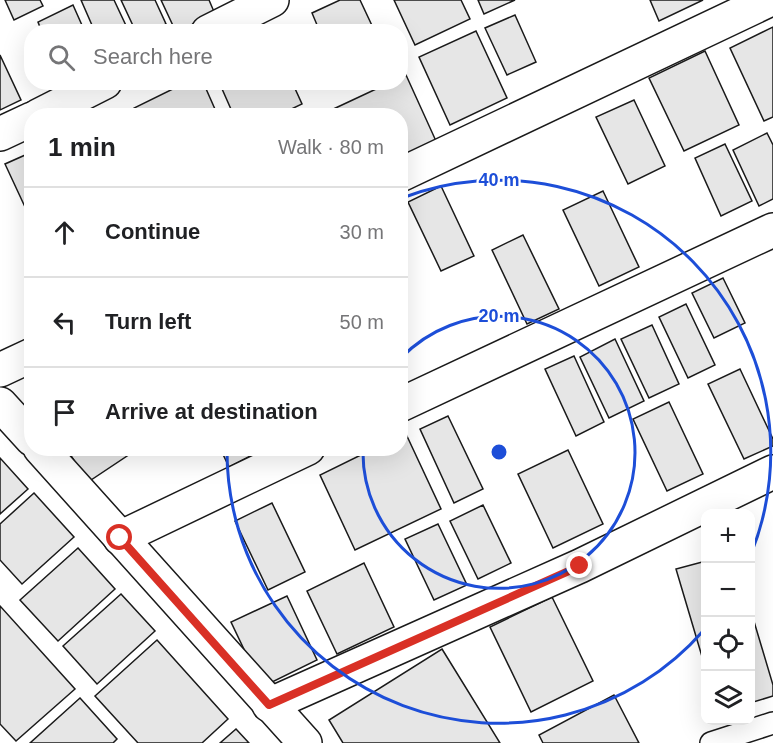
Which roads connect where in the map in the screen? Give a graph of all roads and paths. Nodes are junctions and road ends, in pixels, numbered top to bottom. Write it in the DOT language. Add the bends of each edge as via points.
graph roads {
  1 [pos="272,0"];
  2 [pos="769,0"];
  3 [pos="224,24"];
  4 [pos="89,90"];
  5 [pos="54,108"];
  6 [pos="24,123"];
  7 [pos="0,135"];
  8 [pos="408,171"];
  9 [pos="773,230"];
  10 [pos="24,359"];
  11 [pos="0,370"];
  12 [pos="408,401"];
  13 [pos="0,404"];
  14 [pos="24,430"];
  15 [pos="47,456"];
  16 [pos="291,456"];
  17 [pos="773,472"];
  18 [pos="120,538"];
  19 [pos="269,705"];
  20 [pos="773,723"];
  21 [pos="305,743"];
  22 [pos="711,743"];
  1 -- 3 [label="street"];
  2 -- 8 [label="street"];
  4 -- 5 [label="street"];
  6 -- 7 [label="street"];
  9 -- 12 [label="street"];
  10 -- 11 [label="street"];
  13 -- 14 [label="street"];
  15 -- 18 [label="street"];
  16 -- 18 [label="street"];
  17 -- 19 [label="street" via="580,566"];
  18 -- 19 [label="street"];
  19 -- 21 [label="street"];
  20 -- 22 [label="lane"];
}
